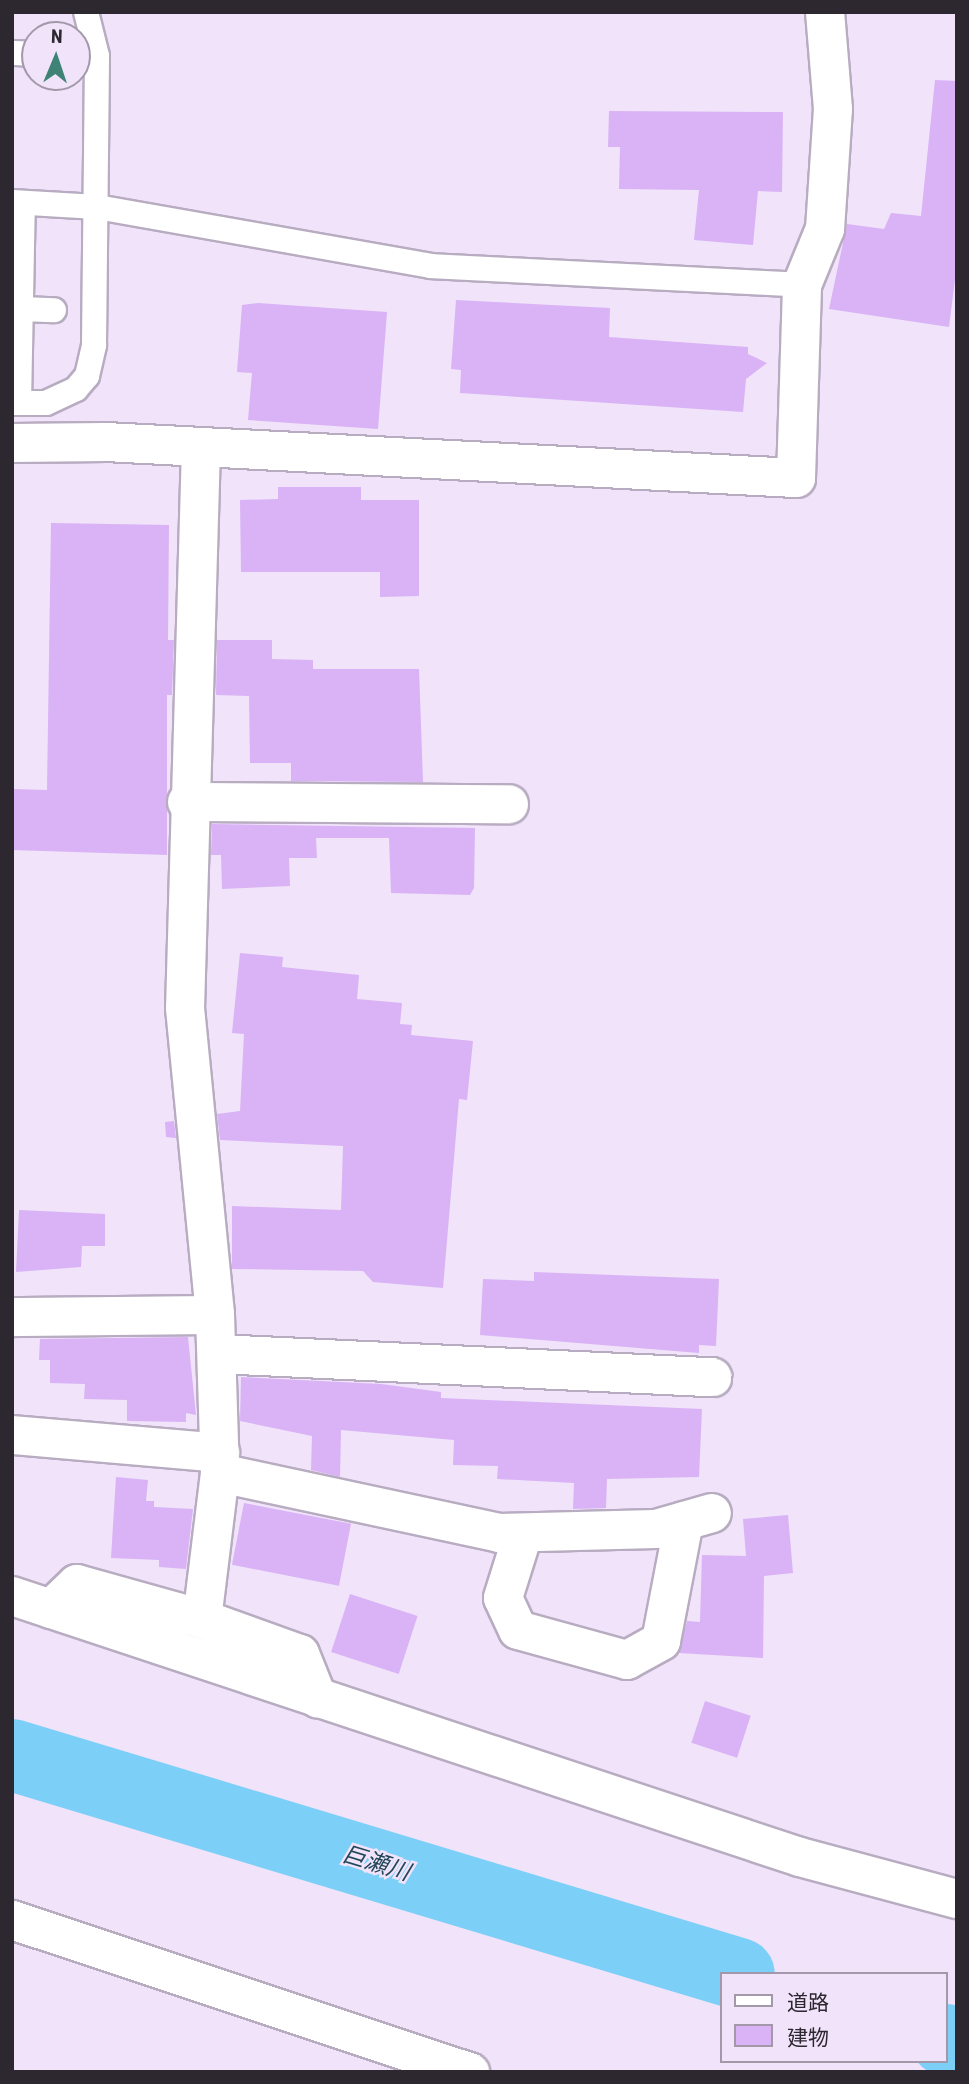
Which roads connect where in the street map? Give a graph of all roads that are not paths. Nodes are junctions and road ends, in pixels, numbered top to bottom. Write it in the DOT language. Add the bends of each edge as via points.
graph roads {
  1 [pos="825,12"];
  2 [pos="89,91"];
  3 [pos="18,202"];
  4 [pos="97,206"];
  5 [pos="802,285"];
  6 [pos="21,309"];
  7 [pos="54,310"];
  8 [pos="15,403"];
  9 [pos="12,443"];
  10 [pos="201,447"];
  11 [pos="187,803"];
  12 [pos="509,804"];
  13 [pos="215,1315"];
  14 [pos="12,1317"];
  15 [pos="218,1353"];
  16 [pos="712,1377"];
  17 [pos="12,1435"];
  18 [pos="220,1463"];
  19 [pos="523,1534"];
  20 [pos="12,1596"];
  21 [pos="51,1609"];
  22 [pos="202,1619"];
  23 [pos="318,1699"];
  24 [pos="957,1899"];
  25 [pos="12,1920"];
  26 [pos="470,2072"];
  1 -- 5 [label="street" via="833,109 824,229"];
  2 -- 4 [label="lane"];
  3 -- 4 [label="lane"];
  3 -- 6 [label="lane"];
  4 -- 5 [label="lane" via="431,266"];
  4 -- 8 [label="lane" via="94,345 87,376 46,403"];
  5 -- 10 [label="street" via="796,478"];
  6 -- 7 [label="lane"];
  6 -- 8 [label="lane"];
  9 -- 10 [label="street"];
  10 -- 11 [label="street"];
  11 -- 12 [label="street"];
  11 -- 13 [label="street" via="184,1008"];
  13 -- 14 [label="street"];
  13 -- 15 [label="street"];
  15 -- 16 [label="street"];
  15 -- 18 [label="street"];
  17 -- 18 [label="street"];
  18 -- 19 [label="street"];
  18 -- 22 [label="street"];
  19 -- 19 [label="street" via="656,1529 698,1517 661,1641 627,1660 518,1630 503,1598"];
  20 -- 21 [label="street"];
  21 -- 22 [label="street" via="77,1584"];
  21 -- 23 [label="street"];
  22 -- 23 [label="street" via="300,1654"];
  23 -- 24 [label="street" via="426,1728 800,1857"];
  25 -- 26 [label="street"];
}
